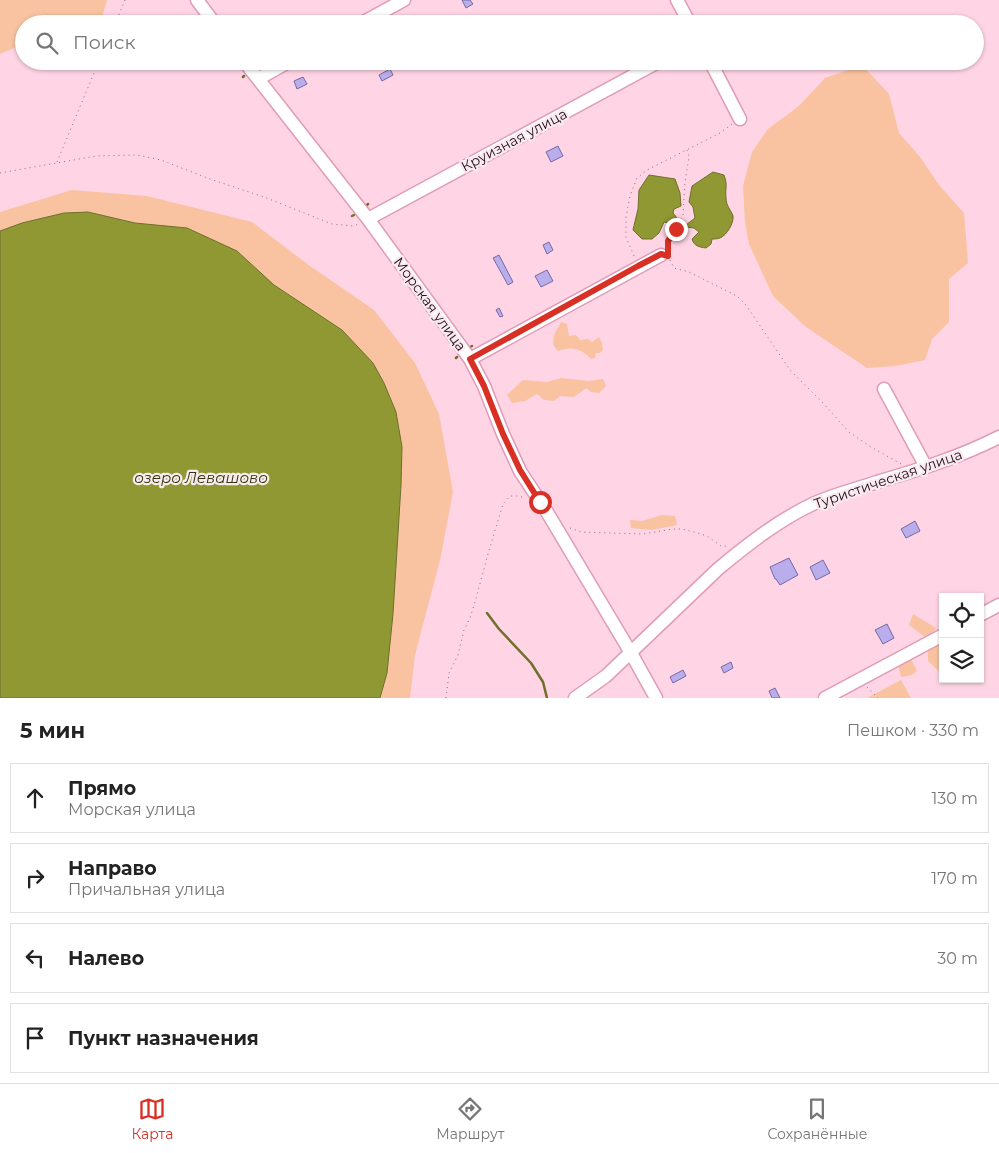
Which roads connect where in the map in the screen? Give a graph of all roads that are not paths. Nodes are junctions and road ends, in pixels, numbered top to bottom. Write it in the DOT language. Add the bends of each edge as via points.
graph roads {
  1 [pos="197,0"];
  2 [pos="404,0"];
  3 [pos="677,0"];
  4 [pos="208,15"];
  5 [pos="376,15"];
  6 [pos="685,15"];
  7 [pos="251,70"];
  8 [pos="274,70"];
  9 [pos="643,70"];
  10 [pos="715,70"];
  11 [pos="258,79"];
  12 [pos="740,119"];
  13 [pos="368,219"];
  14 [pos="664,255"];
  15 [pos="470,359"];
  16 [pos="884,389"];
  17 [pos="999,438"];
  18 [pos="926,467"];
  19 [pos="999,605"];
  20 [pos="984,613"];
  21 [pos="939,637"];
  22 [pos="631,653"];
  23 [pos="576,698"];
  24 [pos="656,698"];
  25 [pos="825,698"];
  1 -- 4 [label="street"];
  2 -- 5 [label="street"];
  3 -- 6 [label="street"];
  7 -- 11 [label="street, Морская улица"];
  8 -- 11 [label="street"];
  9 -- 13 [label="street, Круизная улица"];
  10 -- 12 [label="street"];
  11 -- 13 [label="street, Морская улица"];
  13 -- 15 [label="street, Морская улица"];
  14 -- 15 [label="street" via="638,266"];
  15 -- 22 [label="street, Морская улица" via="520,470"];
  16 -- 18 [label="street"];
  17 -- 18 [label="street, Туристическая улица"];
  18 -- 22 [label="street, Туристическая улица" via="817,502 797,512 718,569"];
  19 -- 20 [label="street"];
  21 -- 25 [label="street"];
  22 -- 23 [label="street, Туристическая улица"];
  22 -- 24 [label="street, Морская улица"];
}
